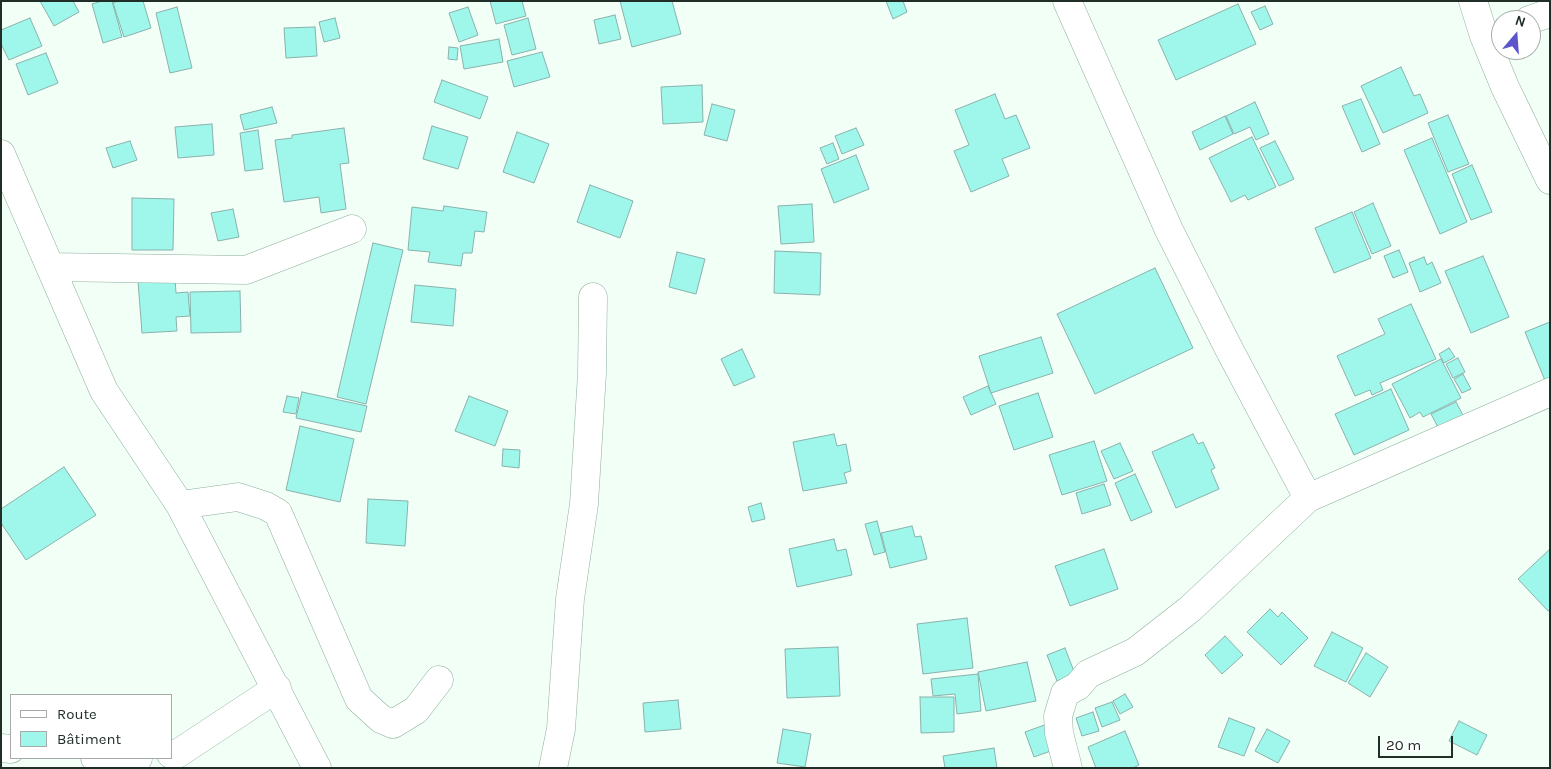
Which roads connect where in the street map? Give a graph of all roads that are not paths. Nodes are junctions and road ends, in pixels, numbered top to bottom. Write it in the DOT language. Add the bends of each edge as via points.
graph roads {
  1 [pos="1067,1"];
  2 [pos="1473,1"];
  3 [pos="1491,30"];
  4 [pos="1500,60"];
  5 [pos="1,154"];
  6 [pos="1550,180"];
  7 [pos="352,229"];
  8 [pos="52,267"];
  9 [pos="593,297"];
  10 [pos="1550,392"];
  11 [pos="1308,498"];
  12 [pos="180,505"];
  13 [pos="439,680"];
  14 [pos="276,688"];
  15 [pos="172,754"];
  16 [pos="106,759"];
  17 [pos="127,759"];
  18 [pos="317,768"];
  19 [pos="553,768"];
  20 [pos="1068,768"];
  1 -- 11 [label="street" via="1170,230"];
  2 -- 3 [label="street"];
  4 -- 6 [label="street" via="1506,87"];
  5 -- 8 [label="street"];
  7 -- 8 [label="street" via="246,270"];
  8 -- 12 [label="street" via="104,391"];
  9 -- 19 [label="street" via="584,504 570,599 561,729"];
  10 -- 11 [label="street"];
  11 -- 20 [label="street" via="1190,609 1135,652 1088,674 1078,686 1065,693 1058,716"];
  12 -- 13 [label="street" via="238,497 278,513 359,700 381,719 393,724 416,710"];
  12 -- 14 [label="street"];
  14 -- 15 [label="street" via="177,754"];
  14 -- 18 [label="street"];
  16 -- 17 [label="street"];
}
